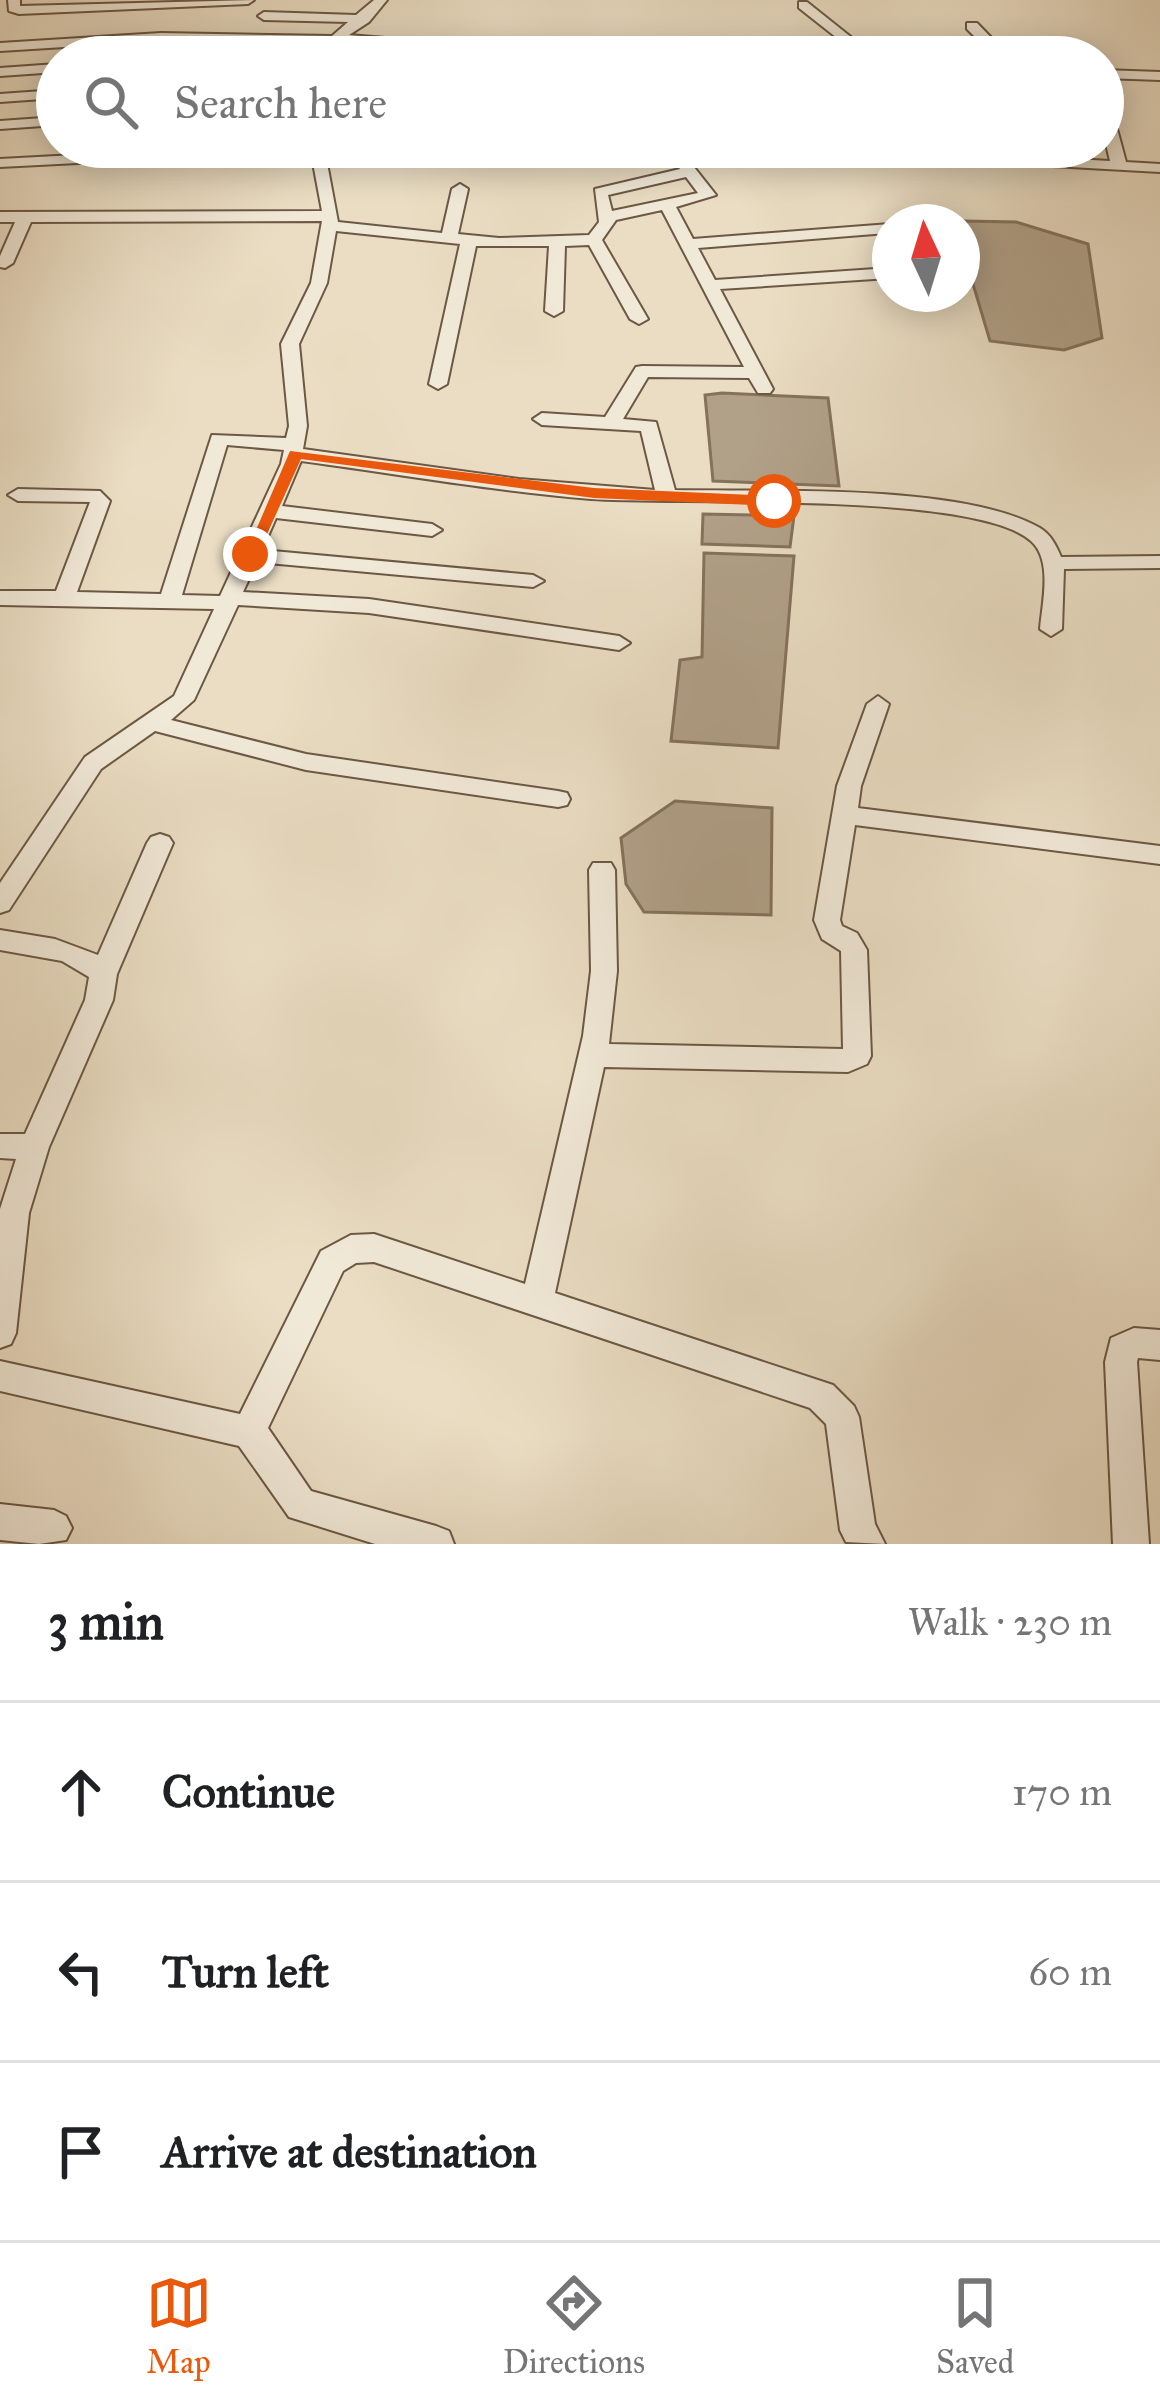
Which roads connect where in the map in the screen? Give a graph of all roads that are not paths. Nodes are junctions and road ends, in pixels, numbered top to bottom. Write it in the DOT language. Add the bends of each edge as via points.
graph roads {
  1 [pos="248,0"];
  2 [pos="381,0"];
  3 [pos="11,3"];
  4 [pos="803,5"];
  5 [pos="264,16"];
  6 [pos="364,19"];
  7 [pos="0,24"];
  8 [pos="972,26"];
  9 [pos="340,36"];
  10 [pos="842,36"];
  11 [pos="982,36"];
  12 [pos="0,47"];
  13 [pos="36,48"];
  14 [pos="36,69"];
  15 [pos="0,72"];
  16 [pos="1124,75"];
  17 [pos="1160,76"];
  18 [pos="36,95"];
  19 [pos="0,98"];
  20 [pos="36,122"];
  21 [pos="0,125"];
  22 [pos="36,161"];
  23 [pos="0,163"];
  24 [pos="1124,165"];
  25 [pos="321,168"];
  26 [pos="689,168"];
  27 [pos="1160,168"];
  28 [pos="692,171"];
  29 [pos="460,189"];
  30 [pos="667,204"];
  31 [pos="0,217"];
  32 [pos="25,217"];
  33 [pos="331,221"];
  34 [pos="606,221"];
  35 [pos="872,229"];
  36 [pos="449,239"];
  37 [pos="594,240"];
  38 [pos="469,241"];
  39 [pos="557,243"];
  40 [pos="688,244"];
  41 [pos="5,263"];
  42 [pos="872,274"];
  43 [pos="710,285"];
  44 [pos="554,310"];
  45 [pos="639,320"];
  46 [pos="438,383"];
  47 [pos="542,419"];
  48 [pos="611,423"];
  49 [pos="296,449"];
  50 [pos="18,495"];
  51 [pos="667,496"];
  52 [pos="270,511"];
  53 [pos="432,530"];
  54 [pos="250,554"];
  55 [pos="1160,562"];
  56 [pos="1053,563"];
  57 [pos="533,581"];
  58 [pos="0,598"];
  59 [pos="64,598"];
  60 [pos="230,601"];
  61 [pos="169,602"];
  62 [pos="1051,628"];
  63 [pos="619,643"];
  64 [pos="878,704"];
  65 [pos="154,722"];
  66 [pos="558,799"];
  67 [pos="844,815"];
  68 [pos="160,843"];
  69 [pos="1160,855"];
  70 [pos="602,871"];
  71 [pos="0,904"];
  72 [pos="0,940"];
  73 [pos="103,974"];
  74 [pos="593,1055"];
  75 [pos="0,1146"];
  76 [pos="34,1147"];
  77 [pos="537,1302"];
  78 [pos="0,1333"];
  79 [pos="1160,1345"];
  80 [pos="0,1376"];
  81 [pos="249,1432"];
  82 [pos="0,1522"];
  83 [pos="54,1528"];
  84 [pos="436,1544"];
  85 [pos="867,1544"];
  86 [pos="1131,1544"];
  1 -- 3 [label="street"];
  2 -- 6 [label="street"];
  3 -- 7 [label="street"];
  4 -- 10 [label="street"];
  5 -- 6 [label="street"];
  6 -- 9 [label="street"];
  8 -- 11 [label="street"];
  12 -- 13 [label="street"];
  14 -- 15 [label="street"];
  16 -- 17 [label="street"];
  18 -- 19 [label="street"];
  20 -- 21 [label="street"];
  22 -- 23 [label="street"];
  24 -- 27 [label="street"];
  25 -- 33 [label="street"];
  26 -- 28 [label="street"];
  28 -- 30 [label="street" via="708,196"];
  28 -- 34 [label="street" via="600,192"];
  29 -- 36 [label="street"];
  30 -- 34 [label="street"];
  30 -- 40 [label="street"];
  31 -- 32 [label="street"];
  32 -- 33 [label="street"];
  32 -- 41 [label="street"];
  33 -- 36 [label="street"];
  33 -- 49 [label="street" via="319,283 290,344"];
  34 -- 37 [label="street"];
  35 -- 40 [label="street"];
  36 -- 38 [label="street"];
  37 -- 39 [label="street"];
  37 -- 45 [label="street"];
  38 -- 39 [label="street"];
  38 -- 46 [label="street"];
  39 -- 44 [label="street"];
  40 -- 43 [label="street"];
  42 -- 43 [label="street"];
  43 -- 48 [label="street" via="760,381 642,371"];
  47 -- 48 [label="street"];
  48 -- 51 [label="street" via="649,426"];
  49 -- 51 [label="street" via="575,491"];
  49 -- 52 [label="street"];
  49 -- 61 [label="street" via="219,439"];
  50 -- 59 [label="street" via="98,497"];
  51 -- 56 [label="street" via="952,509 1035,533"];
  52 -- 53 [label="street"];
  52 -- 54 [label="street"];
  54 -- 57 [label="street"];
  54 -- 60 [label="street"];
  55 -- 56 [label="street"];
  56 -- 62 [label="street"];
  58 -- 59 [label="street"];
  59 -- 61 [label="street"];
  60 -- 61 [label="street"];
  60 -- 63 [label="street" via="369,606"];
  60 -- 65 [label="street" via="192,687"];
  64 -- 67 [label="street"];
  65 -- 66 [label="street" via="306,762"];
  65 -- 71 [label="street" via="92,764"];
  67 -- 69 [label="street"];
  67 -- 74 [label="street" via="828,926 854,950 857,1056"];
  68 -- 73 [label="street"];
  70 -- 74 [label="street" via="604,971"];
  72 -- 73 [label="street" via="66,953"];
  73 -- 76 [label="street"];
  74 -- 77 [label="street"];
  75 -- 76 [label="street"];
  76 -- 78 [label="street" via="14,1213"];
  77 -- 81 [label="street" via="374,1248 351,1249 332,1261"];
  77 -- 85 [label="street" via="836,1406"];
  79 -- 86 [label="street" via="1134,1343 1121,1362"];
  80 -- 81 [label="street"];
  81 -- 84 [label="street" via="301,1504"];
  82 -- 83 [label="street"];
}
